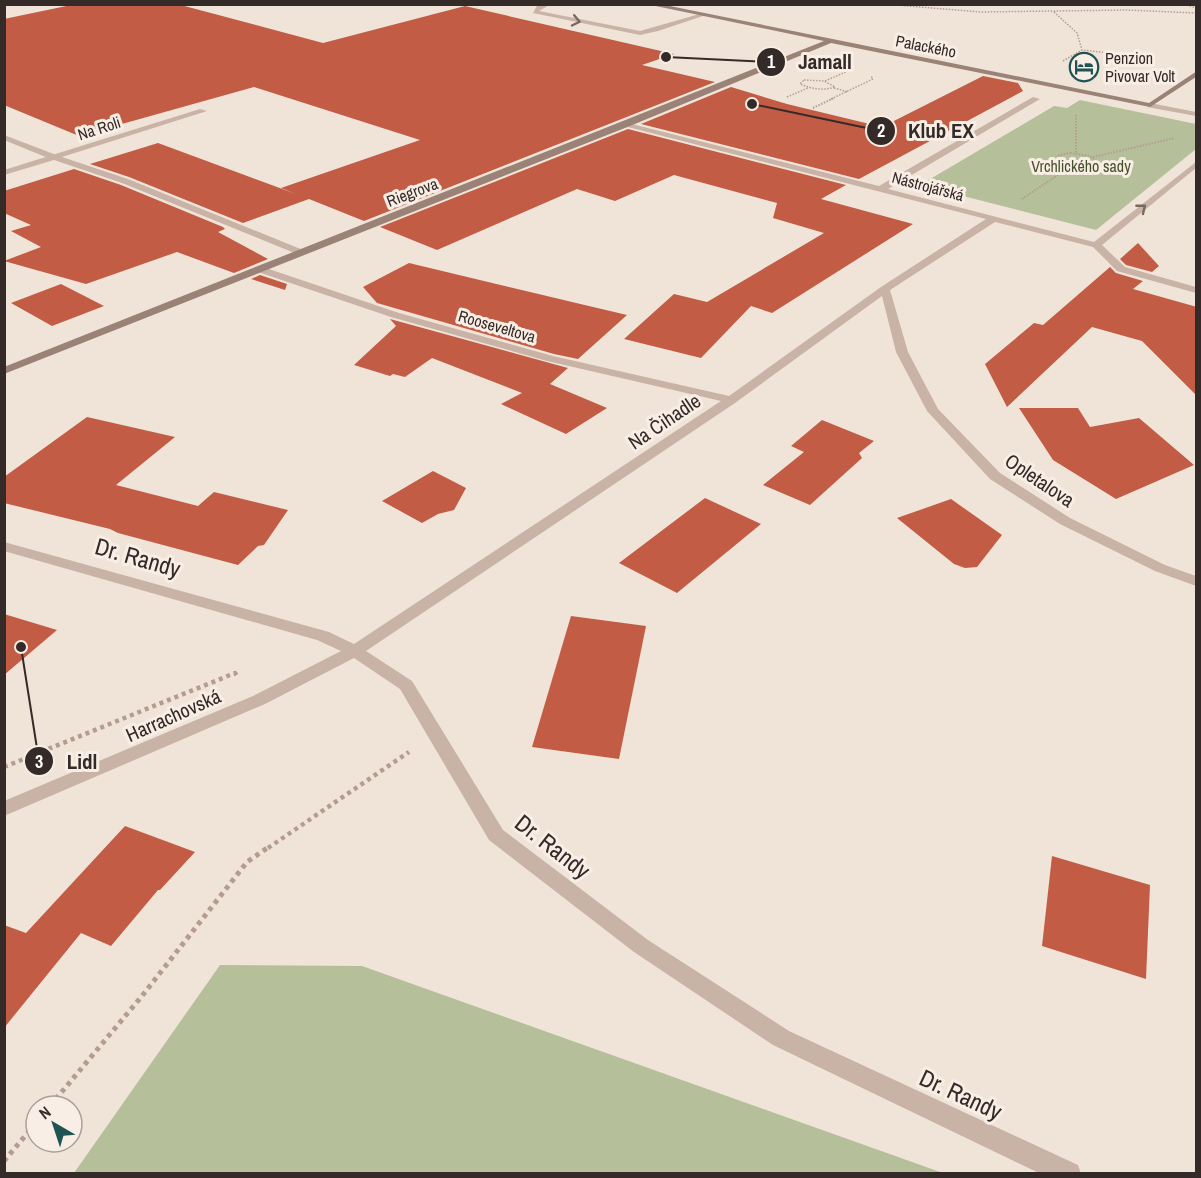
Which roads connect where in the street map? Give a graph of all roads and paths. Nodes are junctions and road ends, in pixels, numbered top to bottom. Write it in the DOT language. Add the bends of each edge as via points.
graph roads {
  1 [pos="548,4"];
  2 [pos="649,4"];
  3 [pos="883,4"];
  4 [pos="1184,4"];
  5 [pos="1197,8"];
  6 [pos="1053,12"];
  7 [pos="1197,13"];
  8 [pos="702,15"];
  9 [pos="830,41"];
  10 [pos="1082,50"];
  11 [pos="845,68"];
  12 [pos="863,73"];
  13 [pos="1197,75"];
  14 [pos="824,81"];
  15 [pos="809,88"];
  16 [pos="834,88"];
  17 [pos="848,92"];
  18 [pos="787,97"];
  19 [pos="1036,99"];
  20 [pos="1150,105"];
  21 [pos="813,108"];
  22 [pos="1076,110"];
  23 [pos="203,111"];
  24 [pos="1197,114"];
  25 [pos="627,124"];
  26 [pos="1185,136"];
  27 [pos="4,137"];
  28 [pos="1076,154"];
  29 [pos="57,158"];
  30 [pos="1093,158"];
  31 [pos="1197,164"];
  32 [pos="1071,166"];
  33 [pos="4,173"];
  34 [pos="881,189"];
  35 [pos="993,219"];
  36 [pos="1096,245"];
  37 [pos="300,252"];
  38 [pos="259,269"];
  39 [pos="885,289"];
  40 [pos="1197,290"];
  41 [pos="4,371"];
  42 [pos="731,400"];
  43 [pos="4,546"];
  44 [pos="1197,581"];
  45 [pos="355,651"];
  46 [pos="259,700"];
  47 [pos="436,735"];
  48 [pos="4,767"];
  49 [pos="4,809"];
  50 [pos="60,1094"];
  51 [pos="24,1137"];
  52 [pos="4,1161"];
  53 [pos="1069,1173"];
  1 -- 8 [label="street, one-way" via="535,12 630,33 656,30"];
  2 -- 8 [label="street, Palackého"];
  3 -- 6 [label="path" via="981,12"];
  4 -- 5 [label="path"];
  6 -- 7 [label="path"];
  6 -- 10 [label="path" via="1065,20 1082,42"];
  8 -- 9 [label="street, Palackého"];
  9 -- 20 [label="street, Palackého"];
  9 -- 25 [label="street, Riegrova"];
  11 -- 14 [label="path" via="851,69"];
  12 -- 17 [label="path" via="873,79"];
  13 -- 20 [label="street"];
  14 -- 15 [label="path" via="799,82"];
  14 -- 16 [label="path"];
  15 -- 16 [label="path"];
  15 -- 18 [label="path"];
  16 -- 17 [label="path"];
  17 -- 21 [label="path"];
  19 -- 34 [label="street"];
  20 -- 24 [label="street, Palackého"];
  22 -- 28 [label="path"];
  23 -- 29 [label="street, Na Roli"];
  25 -- 34 [label="street, Nástrojářská"];
  25 -- 37 [label="street, Riegrova"];
  26 -- 30 [label="path"];
  27 -- 29 [label="street"];
  28 -- 30 [label="path"];
  28 -- 32 [label="path" via="1056,156 1060,163"];
  29 -- 33 [label="street, Na Roli"];
  29 -- 37 [label="street" via="125,181"];
  30 -- 32 [label="path" via="1098,161 1096,165"];
  36 -- 31 [label="street, one-way"];
  32 -- 35 [label="path"];
  34 -- 35 [label="street, Nástrojářská"];
  35 -- 36 [label="street, Nástrojářská"];
  35 -- 39 [label="street, Na Čihadle"];
  36 -- 40 [label="street" via="1121,269"];
  37 -- 38 [label="street, Riegrova"];
  38 -- 41 [label="street, Riegrova"];
  38 -- 42 [label="street, Rooseveltova" via="395,315 550,358"];
  39 -- 42 [label="street, Na Čihadle"];
  39 -- 44 [label="street, Opletalova" via="902,352 933,411 995,476 1065,521 1160,568"];
  42 -- 45 [label="street, Na Čihadle"];
  43 -- 45 [label="street, Dr. Randy" via="323,636"];
  45 -- 46 [label="street, Harrachovská"];
  45 -- 47 [label="street, Dr. Randy" via="406,685"];
  46 -- 48 [label="path" via="235,673"];
  46 -- 49 [label="street, Harrachovská"];
  47 -- 50 [label="path" via="247,862"];
  47 -- 53 [label="street, Dr. Randy" via="496,835 640,946 780,1038"];
  51 -- 52 [label="path"];
}
